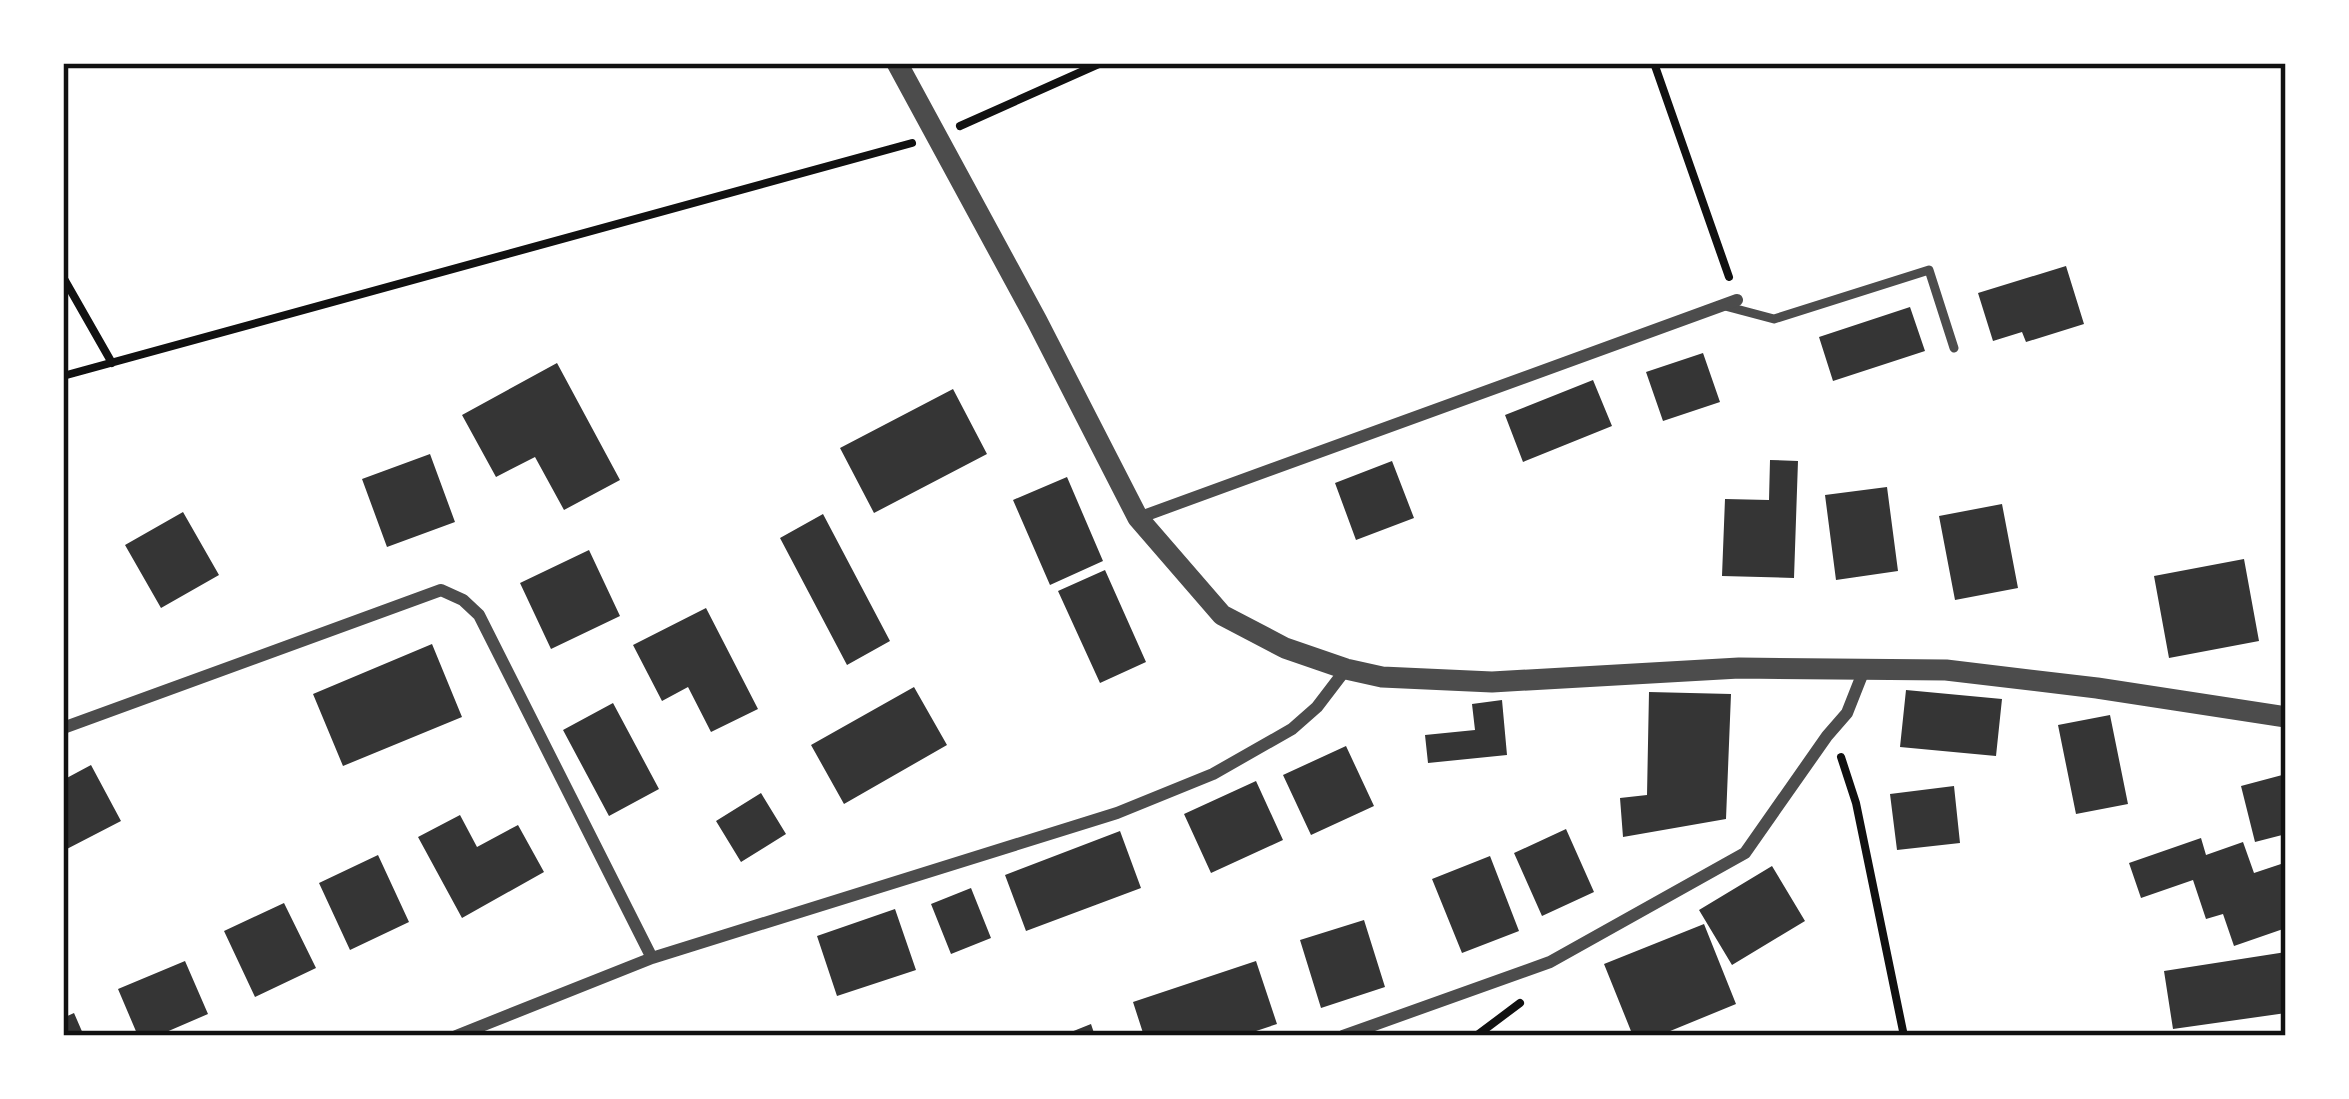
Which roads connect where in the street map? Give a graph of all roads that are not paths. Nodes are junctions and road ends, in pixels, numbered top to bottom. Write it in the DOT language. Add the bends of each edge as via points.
graph roads {
  1 [pos="897,63"];
  2 [pos="1737,300"];
  3 [pos="1722,305"];
  4 [pos="1954,347"];
  5 [pos="1138,518"];
  6 [pos="1346,668"];
  7 [pos="1864,670"];
  8 [pos="2286,717"];
  9 [pos="63,728"];
  10 [pos="652,958"];
  11 [pos="456,1036"];
  12 [pos="1342,1036"];
  1 -- 5 [label="street"];
  2 -- 3 [label="street"];
  3 -- 4 [label="lane" via="1774,319 1929,270"];
  3 -- 5 [label="street"];
  5 -- 6 [label="street" via="1222,615"];
  6 -- 7 [label="street" via="1492,682 1739,668"];
  6 -- 10 [label="street" via="1292,729 1213,774 1117,813"];
  7 -- 8 [label="street" via="1946,670"];
  7 -- 12 [label="street" via="1847,713 1745,853 1550,962"];
  9 -- 10 [label="street" via="441,590 478,615"];
  10 -- 11 [label="street"];
}
